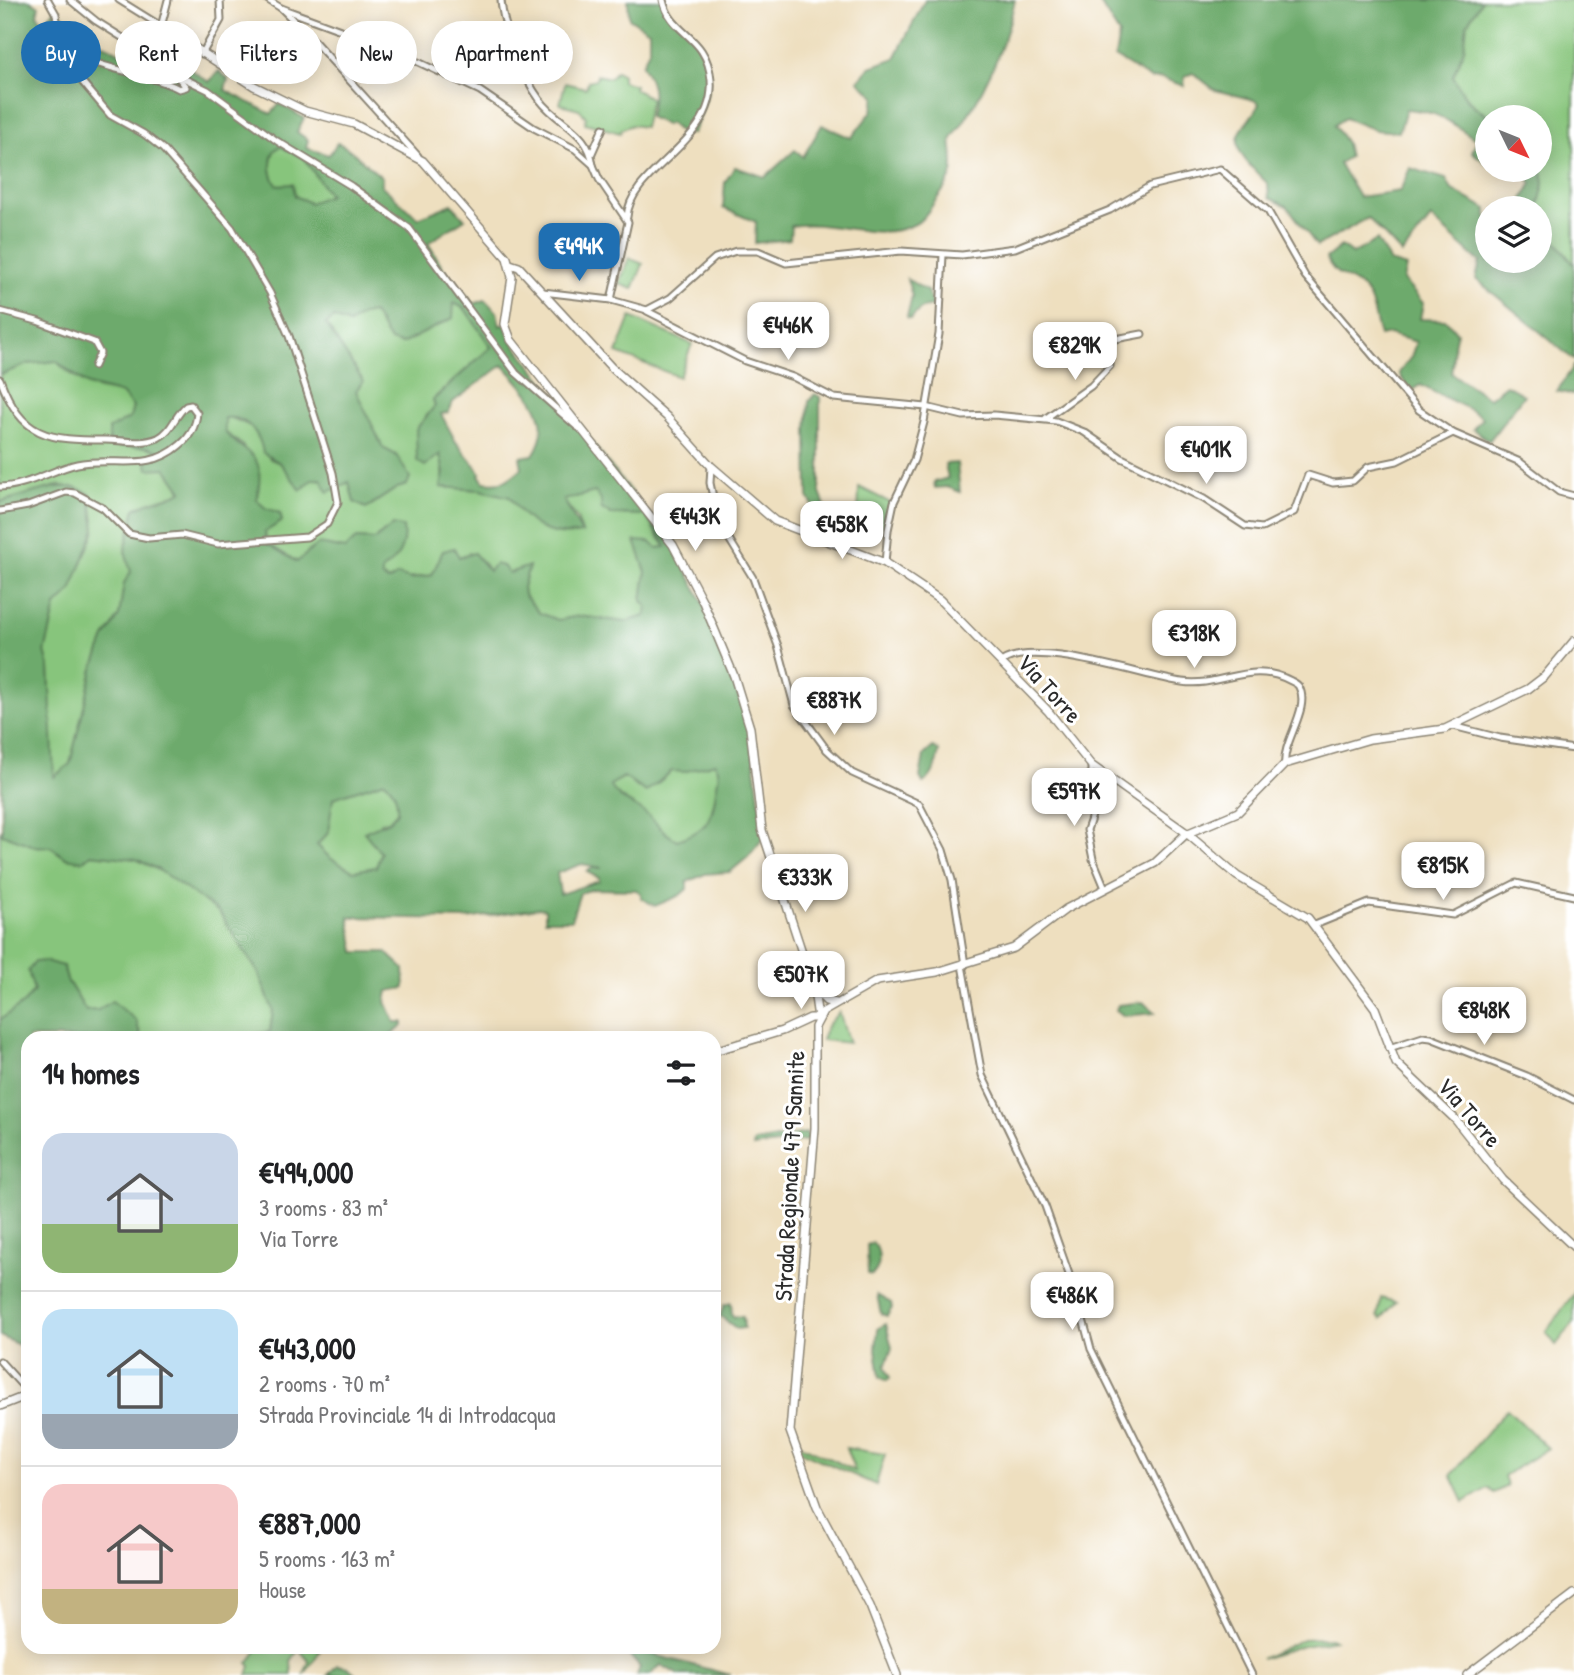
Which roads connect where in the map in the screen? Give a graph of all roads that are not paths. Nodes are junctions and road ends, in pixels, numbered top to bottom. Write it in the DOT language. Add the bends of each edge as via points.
graph roads {
  1 [pos="48,0"];
  2 [pos="70,0"];
  3 [pos="119,0"];
  4 [pos="168,0"];
  5 [pos="220,0"];
  6 [pos="268,0"];
  7 [pos="501,0"];
  8 [pos="663,0"];
  9 [pos="281,8"];
  10 [pos="57,21"];
  11 [pos="151,21"];
  12 [pos="162,21"];
  13 [pos="115,34"];
  14 [pos="202,54"];
  15 [pos="84,84"];
  16 [pos="171,84"];
  17 [pos="183,84"];
  18 [pos="196,84"];
  19 [pos="603,128"];
  20 [pos="592,153"];
  21 [pos="423,161"];
  22 [pos="593,165"];
  23 [pos="627,217"];
  24 [pos="943,255"];
  25 [pos="510,264"];
  26 [pos="543,292"];
  27 [pos="611,300"];
  28 [pos="647,310"];
  29 [pos="0,311"];
  30 [pos="1142,334"];
  31 [pos="1097,337"];
  32 [pos="1110,340"];
  33 [pos="94,366"];
  34 [pos="0,379"];
  35 [pos="926,407"];
  36 [pos="1046,418"];
  37 [pos="582,428"];
  38 [pos="1453,433"];
  39 [pos="711,466"];
  40 [pos="0,487"];
  41 [pos="1574,496"];
  42 [pos="0,511"];
  43 [pos="885,563"];
  44 [pos="1574,641"];
  45 [pos="1001,662"];
  46 [pos="1453,726"];
  47 [pos="1574,749"];
  48 [pos="1285,764"];
  49 [pos="1091,765"];
  50 [pos="1186,834"];
  51 [pos="1105,888"];
  52 [pos="1574,896"];
  53 [pos="1315,925"];
  54 [pos="963,965"];
  55 [pos="814,989"];
  56 [pos="836,1003"];
  57 [pos="818,1018"];
  58 [pos="1389,1048"];
  59 [pos="721,1049"];
  60 [pos="1574,1100"];
  61 [pos="1574,1247"];
  62 [pos="0,1361"];
  63 [pos="21,1386"];
  64 [pos="21,1397"];
  65 [pos="0,1406"];
  66 [pos="1574,1594"];
  67 [pos="897,1675"];
  68 [pos="1252,1675"];
  69 [pos="1467,1675"];
  1 -- 10 [label="street"];
  2 -- 13 [label="street"];
  3 -- 11 [label="street"];
  4 -- 12 [label="street"];
  5 -- 14 [label="street" via="221,20"];
  6 -- 9 [label="street"];
  7 -- 20 [label="street" via="508,33 542,102 577,131"];
  8 -- 23 [label="street" via="672,22 701,46 711,86 698,126 636,193"];
  9 -- 21 [label="street"];
  9 -- 22 [label="street" via="384,46 480,91 575,149"];
  14 -- 21 [label="main road, Via Torre" via="305,111 354,124"];
  15 -- 42 [label="street" via="110,115 163,149 232,228 289,335 338,502 327,524 307,537 218,544 182,535 149,538 129,534 103,508 75,493"];
  16 -- 17 [label="street" via="183,89"];
  18 -- 37 [label="street" via="399,219 415,234 516,373"];
  19 -- 20 [label="street"];
  20 -- 22 [label="street"];
  21 -- 25 [label="main road, Via Torre" via="499,245"];
  22 -- 23 [label="street"];
  23 -- 27 [label="street"];
  24 -- 28 [label="street" via="901,251 786,263 758,251 736,251 716,258 670,298"];
  24 -- 35 [label="street" via="939,334"];
  24 -- 38 [label="street" via="1030,244 1110,210 1150,186 1220,169 1268,211 1305,276 1396,386 1419,410"];
  25 -- 26 [label="main road, Via Torre" via="519,267"];
  25 -- 37 [label="main road" via="505,315 512,340"];
  26 -- 27 [label="street"];
  26 -- 39 [label="main road, Via Torre"];
  27 -- 28 [label="street"];
  28 -- 35 [label="street" via="745,361 793,377 834,398"];
  29 -- 33 [label="street" via="94,342 100,353"];
  30 -- 32 [label="street"];
  31 -- 32 [label="street"];
  32 -- 36 [label="street" via="1110,366 1091,386"];
  34 -- 40 [label="street" via="28,425 61,440 145,441 167,432 186,406 191,405 197,413 193,431 184,442 153,461 81,463"];
  35 -- 36 [label="street" via="963,416"];
  35 -- 43 [label="street" via="914,460 894,502"];
  36 -- 38 [label="street" via="1084,432 1238,523 1258,529 1294,512 1308,475 1333,483 1353,481 1368,467 1397,461"];
  37 -- 55 [label="main road" via="681,556 721,642 750,728 762,831"];
  38 -- 41 [label="street" via="1520,462 1559,492"];
  39 -- 43 [label="main road, Via Torre" via="775,521"];
  39 -- 54 [label="street" via="718,521 753,578 794,705 827,750 852,773 919,804 943,850 956,892"];
  43 -- 45 [label="main road, Via Torre" via="946,605"];
  44 -- 46 [label="main road" via="1534,686"];
  45 -- 48 [label="street" via="1018,656 1068,655 1192,684 1231,674 1281,675 1300,691 1300,709"];
  45 -- 49 [label="main road, Via Torre" via="1048,710"];
  46 -- 47 [label="street"];
  46 -- 48 [label="main road" via="1370,739"];
  48 -- 50 [label="main road, Strada Regionale 479 Sannite" via="1245,807"];
  49 -- 50 [label="main road, Via Torre"];
  49 -- 51 [label="street" via="1097,801 1087,830"];
  50 -- 51 [label="main road, Strada Regionale 479 Sannite" via="1154,863"];
  50 -- 53 [label="main road, Via Torre" via="1237,876"];
  51 -- 54 [label="main road, Strada Regionale 479 Sannite" via="1066,909 1014,948"];
  52 -- 53 [label="street" via="1516,883 1453,915 1368,903"];
  53 -- 58 [label="main road, Via Torre" via="1376,1009"];
  54 -- 56 [label="main road, Strada Regionale 479 Sannite" via="877,981"];
  54 -- 68 [label="street" via="982,1075 1045,1206 1091,1349"];
  55 -- 56 [label="main road" via="826,1001"];
  55 -- 57 [label="main road"];
  56 -- 57 [label="main road, Strada Regionale 479 Sannite"];
  57 -- 59 [label="main road"];
  57 -- 67 [label="main road, Strada Regionale 479 Sannite" via="814,1142 790,1431 817,1507 873,1612"];
  58 -- 60 [label="street" via="1432,1038"];
  58 -- 61 [label="main road, Via Torre" via="1396,1063 1455,1119 1503,1180"];
  62 -- 63 [label="street"];
  64 -- 65 [label="main road"];
  66 -- 69 [label="main road"];
}
